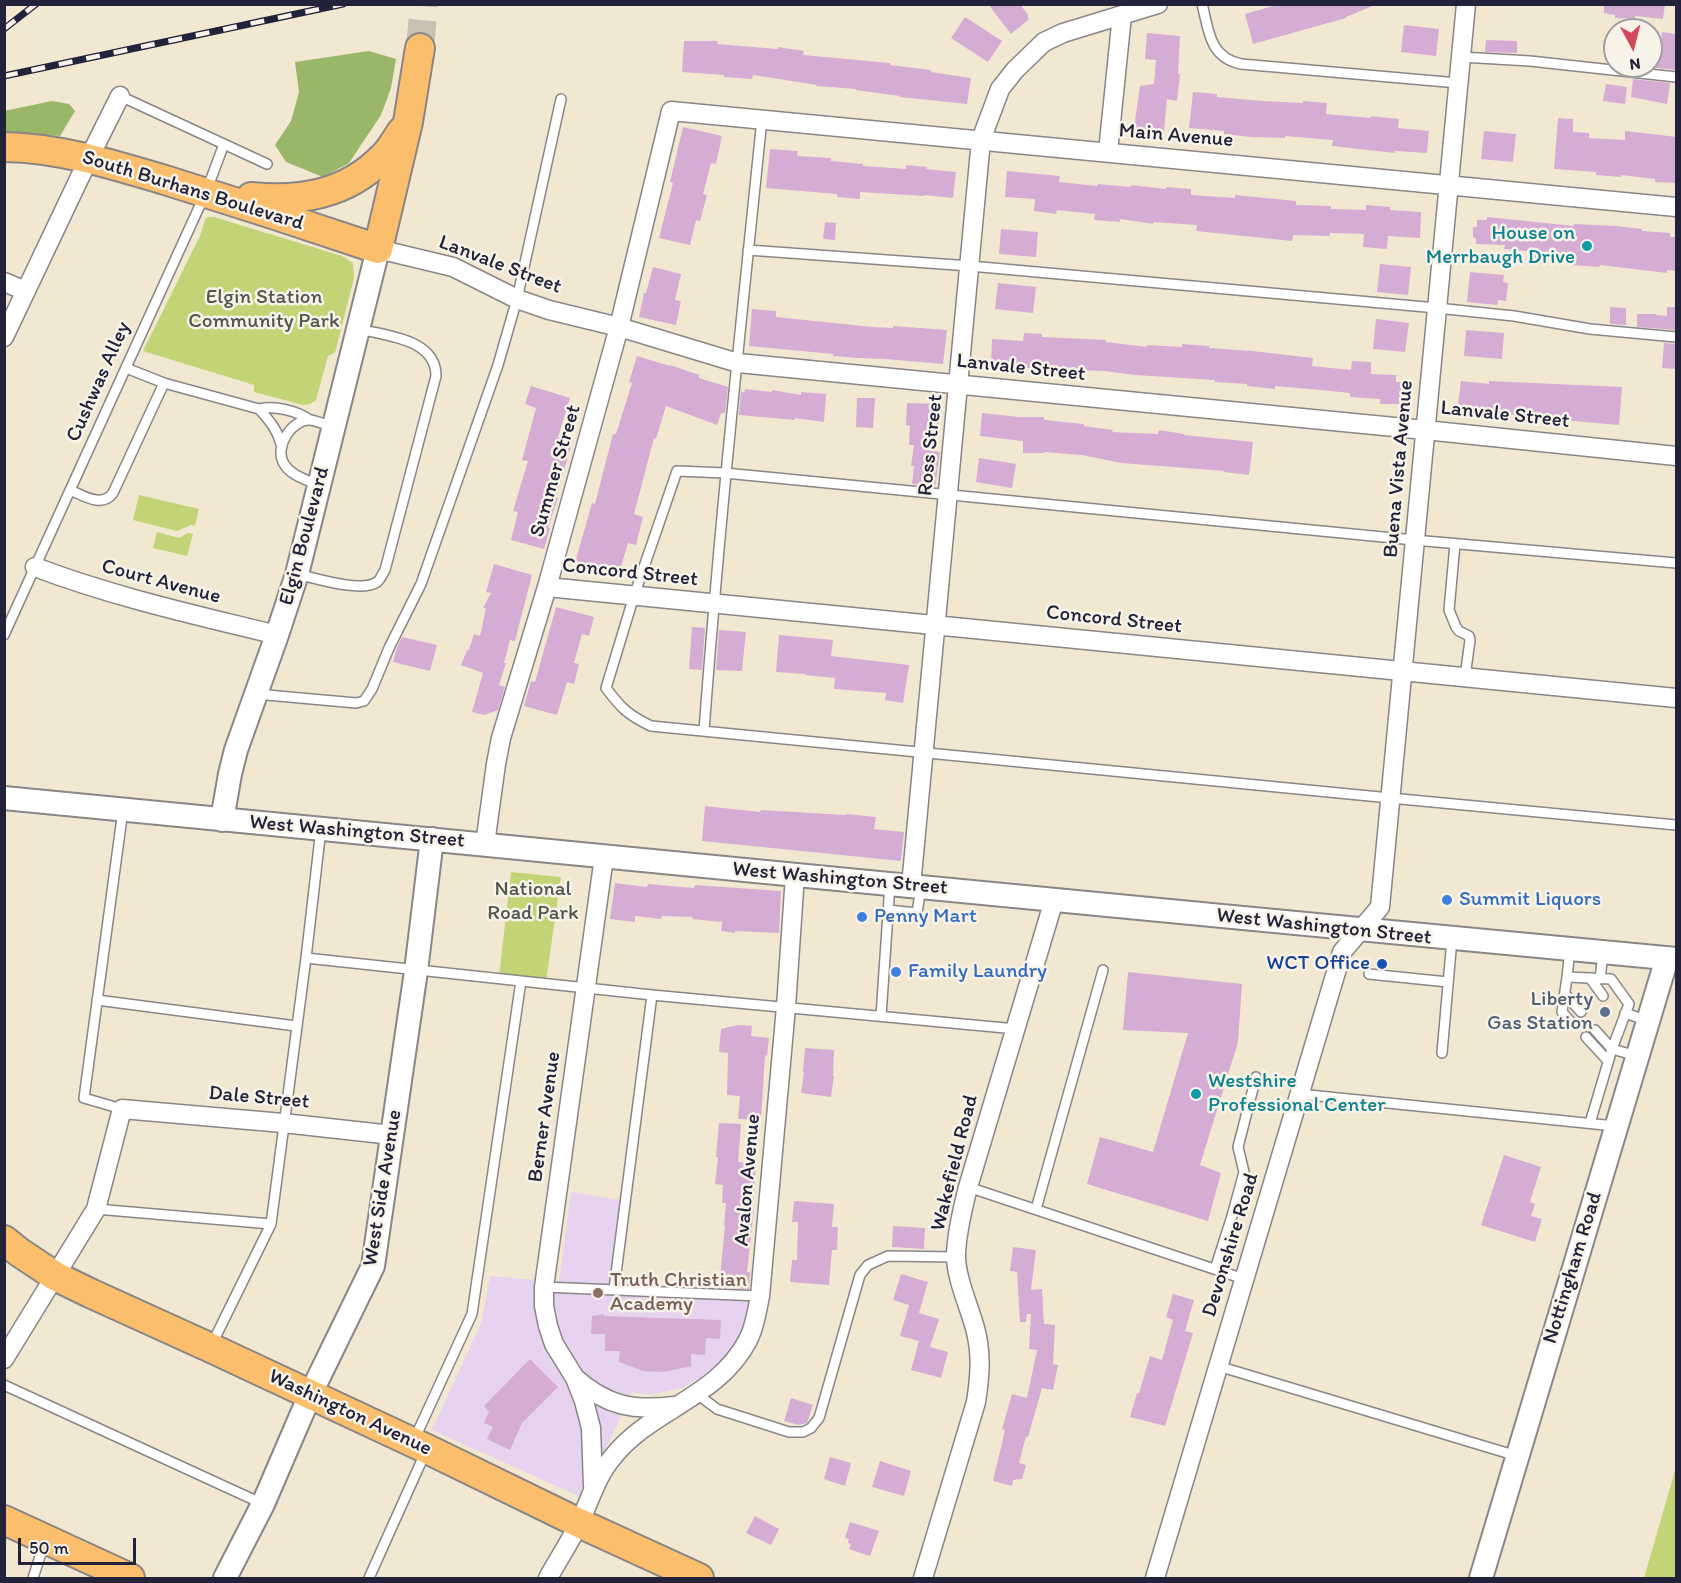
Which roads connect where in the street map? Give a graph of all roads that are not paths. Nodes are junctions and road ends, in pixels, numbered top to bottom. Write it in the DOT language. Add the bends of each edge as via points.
graph roads {
  1 [pos="1158,4"];
  2 [pos="1202,4"];
  3 [pos="1466,4"];
  4 [pos="1122,15"];
  5 [pos="420,48"];
  6 [pos="1461,57"];
  7 [pos="1677,77"];
  8 [pos="1458,83"];
  9 [pos="120,96"];
  10 [pos="561,99"];
  11 [pos="671,111"];
  12 [pos="762,119"];
  13 [pos="408,122"];
  14 [pos="981,140"];
  15 [pos="224,144"];
  16 [pos="4,147"];
  17 [pos="1108,152"];
  18 [pos="89,158"];
  19 [pos="267,164"];
  20 [pos="1449,185"];
  21 [pos="206,192"];
  22 [pos="1677,207"];
  23 [pos="378,249"];
  24 [pos="748,250"];
  25 [pos="970,266"];
  26 [pos="4,282"];
  27 [pos="26,291"];
  28 [pos="517,299"];
  29 [pos="1437,308"];
  30 [pos="619,327"];
  31 [pos="358,329"];
  32 [pos="4,337"];
  33 [pos="1677,337"];
  34 [pos="738,363"];
  35 [pos="126,368"];
  36 [pos="164,383"];
  37 [pos="959,385"];
  38 [pos="259,409"];
  39 [pos="310,420"];
  40 [pos="333,427"];
  41 [pos="1425,430"];
  42 [pos="281,444"];
  43 [pos="1677,456"];
  44 [pos="725,473"];
  45 [pos="319,484"];
  46 [pos="70,490"];
  47 [pos="949,494"];
  48 [pos="1414,540"];
  49 [pos="1455,544"];
  50 [pos="1677,563"];
  51 [pos="35,567"];
  52 [pos="297,574"];
  53 [pos="547,587"];
  54 [pos="634,596"];
  55 [pos="714,604"];
  56 [pos="4,609"];
  57 [pos="15,610"];
  58 [pos="936,625"];
  59 [pos="4,635"];
  60 [pos="277,635"];
  61 [pos="1402,671"];
  62 [pos="1465,677"];
  63 [pos="256,694"];
  64 [pos="1677,698"];
  65 [pos="704,731"];
  66 [pos="924,752"];
  67 [pos="1390,798"];
  68 [pos="5,800"];
  69 [pos="123,810"];
  70 [pos="222,820"];
  71 [pos="1677,825"];
  72 [pos="321,829"];
  73 [pos="432,839"];
  74 [pos="484,844"];
  75 [pos="604,857"];
  76 [pos="795,875"];
  77 [pos="907,885"];
  78 [pos="1054,900"];
  79 [pos="888,910"];
  80 [pos="1360,930"];
  81 [pos="1452,939"];
  82 [pos="1570,950"];
  83 [pos="1603,952"];
  84 [pos="306,958"];
  85 [pos="1672,959"];
  86 [pos="1102,970"];
  87 [pos="416,971"];
  88 [pos="1369,974"];
  89 [pos="1567,977"];
  90 [pos="1595,978"];
  91 [pos="521,981"];
  92 [pos="1448,982"];
  93 [pos="586,987"];
  94 [pos="1565,994"];
  95 [pos="652,995"];
  96 [pos="1603,996"];
  97 [pos="97,1000"];
  98 [pos="786,1007"];
  99 [pos="1581,1012"];
  100 [pos="881,1016"];
  101 [pos="1621,1016"];
  102 [pos="1570,1021"];
  103 [pos="1648,1021"];
  104 [pos="296,1026"];
  105 [pos="1016,1029"];
  106 [pos="1595,1030"];
  107 [pos="1586,1037"];
  108 [pos="1612,1049"];
  109 [pos="1442,1053"];
  110 [pos="1637,1056"];
  111 [pos="1608,1061"];
  112 [pos="1256,1077"];
  113 [pos="1299,1094"];
  114 [pos="122,1109"];
  115 [pos="283,1122"];
  116 [pos="1590,1123"];
  117 [pos="1616,1125"];
  118 [pos="392,1136"];
  119 [pos="968,1187"];
  120 [pos="96,1209"];
  121 [pos="1036,1209"];
  122 [pos="271,1224"];
  123 [pos="4,1240"];
  124 [pos="956,1257"];
  125 [pos="1215,1269"];
  126 [pos="55,1275"];
  127 [pos="1244,1279"];
  128 [pos="544,1287"];
  129 [pos="614,1289"];
  130 [pos="760,1296"];
  131 [pos="211,1348"];
  132 [pos="4,1359"];
  133 [pos="1218,1366"];
  134 [pos="575,1378"];
  135 [pos="4,1386"];
  136 [pos="697,1394"];
  137 [pos="310,1395"];
  138 [pos="623,1405"];
  139 [pos="679,1406"];
  140 [pos="587,1415"];
  141 [pos="420,1446"];
  142 [pos="1517,1456"];
  143 [pos="593,1492"];
  144 [pos="263,1504"];
  145 [pos="4,1520"];
  146 [pos="579,1523"];
  147 [pos="45,1539"];
  148 [pos="33,1578"];
  149 [pos="130,1578"];
  150 [pos="225,1578"];
  151 [pos="369,1578"];
  152 [pos="548,1578"];
  153 [pos="699,1578"];
  154 [pos="923,1578"];
  155 [pos="1155,1578"];
  156 [pos="1481,1578"];
  1 -- 4 [label="street, Ross Street"];
  2 -- 8 [label="lane" via="1212,43 1228,61"];
  3 -- 6 [label="street, Buena Vista Avenue"];
  4 -- 14 [label="street, Ross Street" via="1063,33 1029,55 1000,88"];
  4 -- 17 [label="street"];
  5 -- 13 [label="main road"];
  6 -- 7 [label="lane"];
  6 -- 8 [label="street, Buena Vista Avenue"];
  8 -- 20 [label="street, Buena Vista Avenue"];
  9 -- 15 [label="lane"];
  9 -- 18 [label="street"];
  10 -- 28 [label="lane"];
  11 -- 12 [label="street, Main Avenue"];
  11 -- 30 [label="street, Summer Street"];
  12 -- 14 [label="street, Main Avenue"];
  12 -- 24 [label="lane"];
  13 -- 21 [label="main road" via="384,156 364,174 318,195 265,199"];
  13 -- 23 [label="main road"];
  14 -- 17 [label="street, Main Avenue"];
  14 -- 25 [label="street, Ross Street"];
  15 -- 19 [label="lane"];
  15 -- 21 [label="lane, Cushwas Alley"];
  16 -- 18 [label="main road, South Burhans Boulevard"];
  17 -- 20 [label="street, Main Avenue"];
  18 -- 21 [label="main road, South Burhans Boulevard"];
  18 -- 27 [label="street"];
  20 -- 22 [label="street, Main Avenue"];
  20 -- 29 [label="street, Buena Vista Avenue"];
  21 -- 23 [label="main road, South Burhans Boulevard"];
  21 -- 35 [label="lane, Cushwas Alley"];
  23 -- 28 [label="street, Lanvale Street" via="453,267"];
  23 -- 31 [label="street, Elgin Boulevard"];
  24 -- 25 [label="lane"];
  24 -- 34 [label="lane"];
  25 -- 29 [label="lane"];
  25 -- 37 [label="street, Ross Street"];
  26 -- 27 [label="street"];
  27 -- 32 [label="street"];
  28 -- 30 [label="street, Lanvale Street"];
  28 -- 63 [label="lane" via="498,365 421,584 372,689 364,701 356,703"];
  29 -- 33 [label="lane"];
  29 -- 41 [label="street, Buena Vista Avenue"];
  30 -- 34 [label="street, Lanvale Street"];
  30 -- 53 [label="street, Summer Street"];
  31 -- 40 [label="street, Elgin Boulevard"];
  31 -- 52 [label="lane" via="425,349 432,358 436,376 385,570 377,582 350,586"];
  34 -- 37 [label="street, Lanvale Street"];
  34 -- 44 [label="lane"];
  35 -- 36 [label="lane"];
  35 -- 46 [label="lane, Cushwas Alley"];
  36 -- 38 [label="lane"];
  36 -- 46 [label="lane" via="108,499 100,501"];
  37 -- 41 [label="street, Lanvale Street"];
  37 -- 47 [label="street, Ross Street"];
  38 -- 39 [label="lane" via="269,406"];
  38 -- 42 [label="lane" via="279,434"];
  39 -- 40 [label="lane"];
  39 -- 42 [label="lane" via="299,423"];
  40 -- 45 [label="street, Elgin Boulevard"];
  41 -- 43 [label="street, Lanvale Street"];
  41 -- 48 [label="street, Buena Vista Avenue"];
  42 -- 45 [label="lane" via="283,462 290,470"];
  44 -- 47 [label="lane"];
  44 -- 54 [label="lane" via="677,471"];
  44 -- 55 [label="lane"];
  45 -- 52 [label="street, Elgin Boulevard"];
  46 -- 51 [label="lane, Cushwas Alley"];
  47 -- 48 [label="lane"];
  47 -- 58 [label="street, Ross Street"];
  48 -- 49 [label="lane"];
  48 -- 61 [label="street, Buena Vista Avenue"];
  49 -- 50 [label="lane"];
  49 -- 62 [label="lane" via="1449,610 1456,627 1470,640"];
  51 -- 57 [label="lane, Cushwas Alley"];
  51 -- 60 [label="street, Court Avenue" via="124,597"];
  52 -- 60 [label="street, Elgin Boulevard"];
  53 -- 54 [label="street, Concord Street"];
  53 -- 74 [label="street, Summer Street" via="501,738"];
  54 -- 55 [label="street, Concord Street"];
  54 -- 65 [label="lane" via="606,688 633,718 651,726"];
  55 -- 58 [label="street, Concord Street"];
  55 -- 65 [label="lane"];
  56 -- 57 [label="lane"];
  57 -- 59 [label="lane, Cushwas Alley"];
  58 -- 61 [label="street, Concord Street"];
  58 -- 66 [label="street, Ross Street"];
  60 -- 63 [label="street, Elgin Boulevard"];
  61 -- 62 [label="street, Concord Street"];
  61 -- 67 [label="street, Buena Vista Avenue"];
  62 -- 64 [label="street, Concord Street"];
  63 -- 70 [label="street, Elgin Boulevard" via="230,774"];
  65 -- 66 [label="lane"];
  66 -- 67 [label="lane"];
  66 -- 77 [label="street, Ross Street"];
  67 -- 71 [label="lane"];
  67 -- 80 [label="street, Buena Vista Avenue" via="1380,907"];
  68 -- 69 [label="street, West Washington Street"];
  69 -- 70 [label="street, West Washington Street"];
  69 -- 97 [label="lane"];
  70 -- 72 [label="street, West Washington Street"];
  72 -- 73 [label="street, West Washington Street"];
  72 -- 84 [label="lane"];
  73 -- 74 [label="street, West Washington Street"];
  73 -- 87 [label="street, West Side Avenue"];
  74 -- 75 [label="street, West Washington Street"];
  75 -- 76 [label="street, West Washington Street"];
  75 -- 93 [label="street, Berner Avenue"];
  76 -- 77 [label="street, West Washington Street"];
  76 -- 98 [label="street, Avalon Avenue"];
  77 -- 78 [label="street, West Washington Street"];
  77 -- 79 [label="lane"];
  77 -- 79 [label="lane" via="917,913"];
  78 -- 80 [label="street, West Washington Street"];
  78 -- 105 [label="street, Wakefield Road"];
  79 -- 100 [label="lane"];
  80 -- 81 [label="street, West Washington Street"];
  80 -- 113 [label="street, Devonshire Road" via="1342,952"];
  81 -- 82 [label="street, West Washington Street"];
  81 -- 92 [label="lane"];
  82 -- 83 [label="street, West Washington Street"];
  82 -- 89 [label="lane"];
  83 -- 85 [label="street, West Washington Street"];
  83 -- 90 [label="lane"];
  84 -- 87 [label="lane"];
  84 -- 104 [label="lane"];
  85 -- 103 [label="street, Nottingham Road"];
  86 -- 121 [label="lane"];
  87 -- 91 [label="lane"];
  87 -- 118 [label="street, West Side Avenue"];
  88 -- 92 [label="lane"];
  89 -- 90 [label="lane"];
  89 -- 94 [label="lane"];
  90 -- 96 [label="lane"];
  90 -- 101 [label="lane" via="1611,979 1629,1005"];
  91 -- 93 [label="lane"];
  91 -- 141 [label="lane" via="472,1314"];
  92 -- 109 [label="lane"];
  93 -- 95 [label="lane"];
  93 -- 128 [label="street, Berner Avenue"];
  94 -- 99 [label="lane"];
  94 -- 102 [label="lane" via="1562,1012"];
  95 -- 98 [label="lane"];
  95 -- 129 [label="lane"];
  97 -- 104 [label="lane"];
  97 -- 114 [label="lane" via="84,1098"];
  98 -- 100 [label="lane"];
  98 -- 130 [label="street, Avalon Avenue"];
  100 -- 105 [label="lane"];
  101 -- 103 [label="lane"];
  101 -- 108 [label="lane"];
  103 -- 110 [label="street, Nottingham Road"];
  104 -- 115 [label="lane"];
  105 -- 119 [label="street, Wakefield Road"];
  106 -- 108 [label="lane"];
  107 -- 111 [label="lane"];
  108 -- 110 [label="lane"];
  108 -- 111 [label="lane"];
  110 -- 117 [label="street, Nottingham Road"];
  111 -- 116 [label="lane"];
  112 -- 125 [label="lane" via="1238,1147 1244,1172"];
  113 -- 116 [label="lane"];
  113 -- 127 [label="street, Devonshire Road"];
  114 -- 115 [label="street, Dale Street"];
  114 -- 120 [label="street"];
  115 -- 118 [label="street, Dale Street"];
  115 -- 122 [label="lane"];
  116 -- 117 [label="lane"];
  117 -- 142 [label="street, Nottingham Road"];
  118 -- 137 [label="street, West Side Avenue" via="373,1266"];
  119 -- 121 [label="lane"];
  119 -- 124 [label="street, Wakefield Road"];
  120 -- 122 [label="lane"];
  120 -- 126 [label="street"];
  121 -- 125 [label="lane"];
  122 -- 131 [label="lane"];
  123 -- 126 [label="main road, Washington Avenue"];
  124 -- 136 [label="lane" via="888,1256 868,1265 860,1275 819,1418 811,1428 789,1432 717,1409"];
  124 -- 154 [label="street, Wakefield Road" via="979,1346 980,1375 976,1402"];
  125 -- 127 [label="lane"];
  126 -- 131 [label="main road, Washington Avenue"];
  126 -- 132 [label="street"];
  127 -- 133 [label="street, Devonshire Road"];
  128 -- 129 [label="lane"];
  128 -- 134 [label="street, Berner Avenue" via="544,1306 554,1344"];
  129 -- 130 [label="lane"];
  130 -- 136 [label="street, Avalon Avenue" via="741,1352 730,1367"];
  131 -- 137 [label="main road, Washington Avenue"];
  133 -- 142 [label="lane"];
  133 -- 155 [label="street, Devonshire Road"];
  134 -- 138 [label="street, Berner Avenue" via="590,1391"];
  134 -- 140 [label="street, Berner Avenue"];
  135 -- 144 [label="lane"];
  136 -- 139 [label="street, Avalon Avenue"];
  137 -- 141 [label="main road, Washington Avenue"];
  137 -- 144 [label="street, West Side Avenue"];
  138 -- 139 [label="street, Berner Avenue"];
  138 -- 140 [label="street"];
  139 -- 143 [label="street, Avalon Avenue" via="629,1438 600,1474"];
  140 -- 143 [label="street, Berner Avenue"];
  141 -- 146 [label="main road, Washington Avenue"];
  141 -- 151 [label="lane"];
  142 -- 156 [label="street, Nottingham Road"];
  143 -- 146 [label="street, Avalon Avenue"];
  144 -- 150 [label="street, West Side Avenue"];
  145 -- 147 [label="main road"];
  146 -- 152 [label="street, Avalon Avenue"];
  146 -- 153 [label="main road, Washington Avenue"];
  147 -- 148 [label="lane"];
  147 -- 149 [label="main road"];
}
